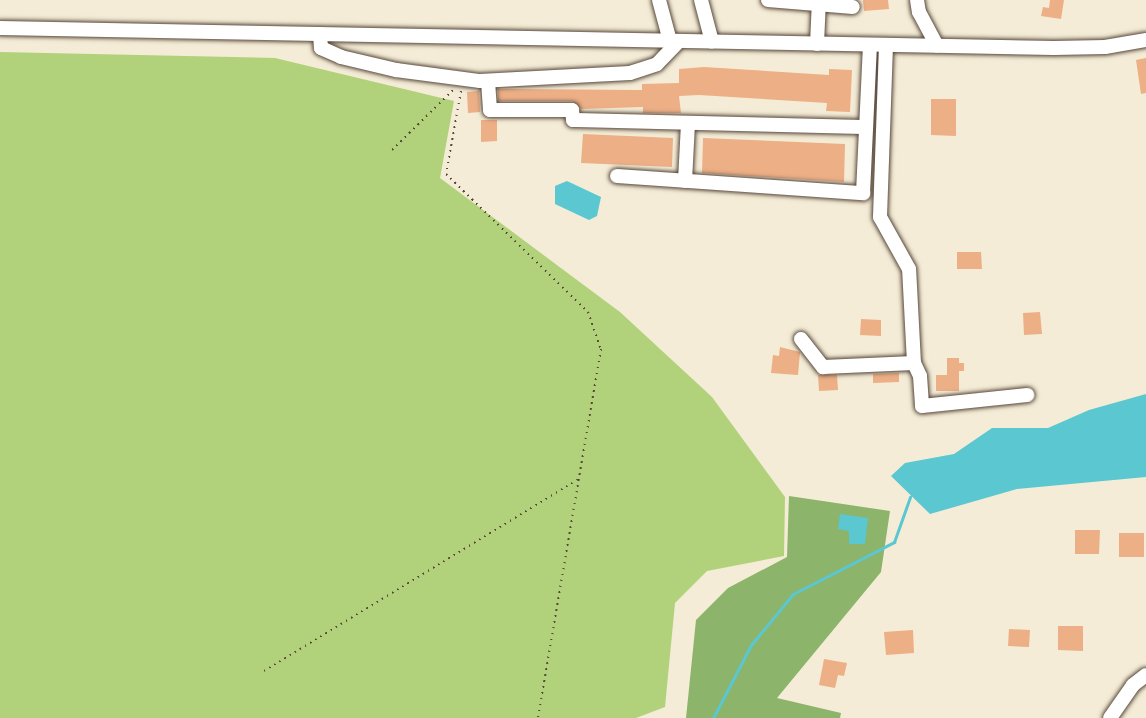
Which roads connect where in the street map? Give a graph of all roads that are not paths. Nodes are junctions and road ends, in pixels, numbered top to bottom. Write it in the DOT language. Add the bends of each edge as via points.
graph roads {
  1 [pos="658,0"];
  2 [pos="701,0"];
  3 [pos="710,0"];
  4 [pos="768,0"];
  5 [pos="917,0"];
  6 [pos="819,3"];
  7 [pos="853,7"];
  8 [pos="706,21"];
  9 [pos="0,28"];
  10 [pos="320,34"];
  11 [pos="1146,40"];
  12 [pos="675,41"];
  13 [pos="712,42"];
  14 [pos="817,44"];
  15 [pos="870,45"];
  16 [pos="886,45"];
  17 [pos="937,46"];
  18 [pos="488,81"];
  19 [pos="688,123"];
  20 [pos="866,127"];
  21 [pos="617,176"];
  22 [pos="685,181"];
  23 [pos="801,339"];
  24 [pos="914,363"];
  25 [pos="1027,395"];
  26 [pos="1146,675"];
  27 [pos="1110,718"];
  1 -- 12 [label="street"];
  2 -- 8 [label="street"];
  3 -- 8 [label="street"];
  4 -- 6 [label="street"];
  5 -- 17 [label="street"];
  6 -- 7 [label="street"];
  6 -- 14 [label="street"];
  8 -- 13 [label="street"];
  9 -- 10 [label="street"];
  10 -- 12 [label="street"];
  10 -- 18 [label="street" via="321,48 341,57 463,80"];
  11 -- 17 [label="street" via="1105,47"];
  12 -- 13 [label="street"];
  12 -- 18 [label="street" via="657,64 630,73"];
  13 -- 14 [label="street"];
  14 -- 15 [label="street"];
  15 -- 16 [label="street"];
  15 -- 20 [label="street"];
  16 -- 17 [label="street"];
  16 -- 24 [label="street" via="880,217 909,269"];
  18 -- 19 [label="street" via="490,110 572,111 573,120"];
  19 -- 20 [label="street"];
  19 -- 22 [label="street"];
  20 -- 22 [label="street" via="862,193"];
  21 -- 22 [label="street"];
  23 -- 24 [label="street" via="823,367"];
  24 -- 25 [label="street" via="920,376 922,406"];
  26 -- 27 [label="street" via="1133,685"];
}
